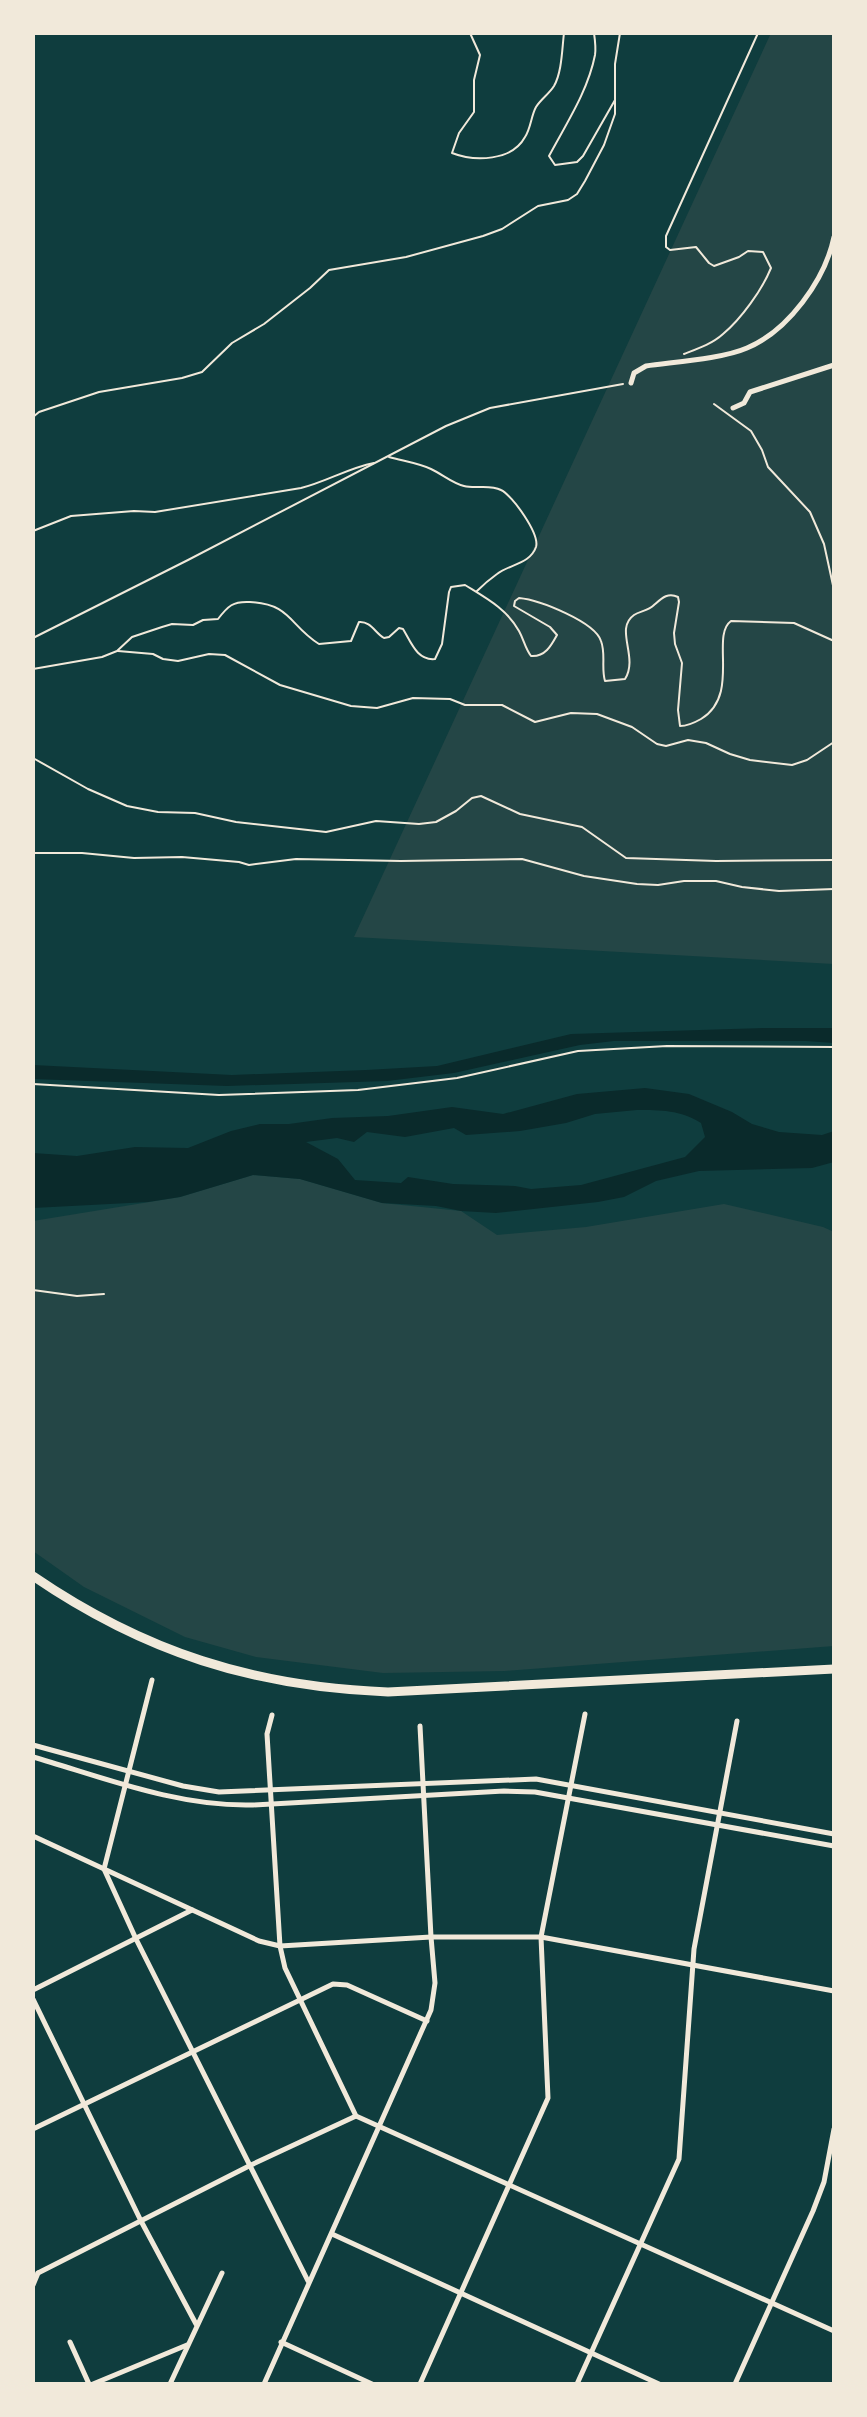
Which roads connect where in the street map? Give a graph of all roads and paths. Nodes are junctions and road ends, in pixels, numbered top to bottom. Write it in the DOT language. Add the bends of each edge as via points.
graph roads {
  1 [pos="470,33"];
  2 [pos="564,33"];
  3 [pos="594,33"];
  4 [pos="620,33"];
  5 [pos="758,33"];
  6 [pos="615,100"];
  7 [pos="834,237"];
  8 [pos="668,363"];
  9 [pos="834,365"];
  10 [pos="631,383"];
  11 [pos="714,404"];
  12 [pos="733,408"];
  13 [pos="33,417"];
  14 [pos="387,457"];
  15 [pos="378,461"];
  16 [pos="33,531"];
  17 [pos="834,590"];
  18 [pos="476,592"];
  19 [pos="33,638"];
  20 [pos="834,641"];
  21 [pos="117,651"];
  22 [pos="33,669"];
  23 [pos="834,742"];
  24 [pos="33,758"];
  25 [pos="33,853"];
  26 [pos="834,860"];
  27 [pos="834,888"];
  28 [pos="834,1047"];
  29 [pos="33,1084"];
  30 [pos="33,1290"];
  31 [pos="104,1294"];
  32 [pos="33,1576"];
  33 [pos="834,1669"];
  34 [pos="152,1680"];
  35 [pos="585,1714"];
  36 [pos="272,1715"];
  37 [pos="737,1721"];
  38 [pos="420,1726"];
  39 [pos="33,1745"];
  40 [pos="33,1758"];
  41 [pos="129,1772"];
  42 [pos="423,1783"];
  43 [pos="127,1784"];
  44 [pos="571,1785"];
  45 [pos="271,1792"];
  46 [pos="424,1796"];
  47 [pos="569,1796"];
  48 [pos="272,1804"];
  49 [pos="720,1812"];
  50 [pos="718,1824"];
  51 [pos="834,1834"];
  52 [pos="33,1836"];
  53 [pos="834,1846"];
  54 [pos="104,1869"];
  55 [pos="192,1910"];
  56 [pos="431,1937"];
  57 [pos="541,1937"];
  58 [pos="136,1939"];
  59 [pos="280,1947"];
  60 [pos="693,1965"];
  61 [pos="33,1990"];
  62 [pos="834,1991"];
  63 [pos="301,1998"];
  64 [pos="33,1999"];
  65 [pos="427,2021"];
  66 [pos="192,2053"];
  67 [pos="84,2106"];
  68 [pos="356,2116"];
  69 [pos="378,2127"];
  70 [pos="33,2129"];
  71 [pos="834,2129"];
  72 [pos="251,2165"];
  73 [pos="510,2187"];
  74 [pos="141,2221"];
  75 [pos="332,2234"];
  76 [pos="640,2244"];
  77 [pos="33,2264"];
  78 [pos="38,2273"];
  79 [pos="222,2273"];
  80 [pos="308,2281"];
  81 [pos="33,2285"];
  82 [pos="460,2292"];
  83 [pos="771,2304"];
  84 [pos="197,2324"];
  85 [pos="834,2330"];
  86 [pos="70,2342"];
  87 [pos="281,2342"];
  88 [pos="187,2345"];
  89 [pos="592,2354"];
  90 [pos="91,2384"];
  91 [pos="170,2384"];
  92 [pos="264,2384"];
  93 [pos="372,2384"];
  94 [pos="420,2384"];
  95 [pos="578,2384"];
  96 [pos="659,2384"];
  97 [pos="735,2384"];
  1 -- 2 [label="path" via="480,55 474,112 452,153 467,159 508,153 521,144 537,105 557,81"];
  3 -- 6 [label="path" via="595,55 575,109 549,156 555,166 577,162 583,156"];
  4 -- 6 [label="path"];
  5 -- 8 [label="path" via="671,224 666,247 696,247 714,266 748,251 763,253 771,268 764,286 723,335"];
  6 -- 13 [label="path" via="604,145 577,194 568,200 538,206 483,236 407,257 329,270 264,324 232,343 202,372 99,392"];
  7 -- 8 [label="street" via="830,257 807,297 781,326 747,348"];
  8 -- 10 [label="street" via="646,366 634,373"];
  9 -- 12 [label="street" via="750,392"];
  10 -- 14 [label="path" via="491,408"];
  11 -- 17 [label="path" via="751,431 768,467 810,512 824,544"];
  14 -- 15 [label="path"];
  14 -- 18 [label="path" via="428,468 461,485 503,490 533,527 536,548 529,556 496,574"];
  15 -- 16 [label="path" via="301,488 155,512 71,516"];
  15 -- 19 [label="path"];
  18 -- 20 [label="path" via="505,611 531,656 550,649 556,635 514,606 519,598 559,609 596,630 603,649 605,681 615,682 625,679 630,670 627,624 663,596 678,597 674,633 682,663 680,726 708,714 717,701 724,665 723,634 731,621 794,622"];
  18 -- 21 [label="path" via="465,585 451,587 442,644 430,660 414,648 403,629 384,638 359,622 351,641 319,644 282,609 236,601 218,619 162,626 132,637"];
  21 -- 22 [label="path"];
  21 -- 23 [label="path" via="178,661 225,655 280,685 351,706 377,708 424,697 465,705 502,705 535,722 571,713 597,714 632,727 657,744 706,743 750,760 792,765"];
  24 -- 26 [label="path" via="127,806 236,822 326,832 376,821 419,824 436,822 481,796 520,814 582,827 626,858"];
  25 -- 27 [label="path" via="182,857 249,865 296,859 522,859 637,884 716,881 779,891"];
  28 -- 29 [label="path" via="667,1046 578,1051 457,1079 358,1090 219,1094"];
  30 -- 31 [label="path" via="77,1296"];
  32 -- 33 [label="highway" via="110,1622 175,1652 254,1676 326,1688 388,1692"];
  34 -- 41 [label="street"];
  35 -- 44 [label="street"];
  36 -- 45 [label="street" via="267,1734"];
  37 -- 49 [label="street"];
  38 -- 42 [label="street"];
  39 -- 41 [label="street"];
  40 -- 43 [label="street"];
  41 -- 43 [label="street"];
  41 -- 45 [label="street" via="201,1790"];
  42 -- 44 [label="street" via="519,1779"];
  42 -- 45 [label="street"];
  42 -- 46 [label="street"];
  43 -- 48 [label="street" via="199,1803"];
  43 -- 54 [label="street"];
  44 -- 47 [label="street"];
  44 -- 49 [label="street"];
  45 -- 48 [label="street"];
  46 -- 47 [label="street" via="520,1791"];
  46 -- 48 [label="street"];
  46 -- 56 [label="street"];
  47 -- 50 [label="street"];
  47 -- 57 [label="street"];
  48 -- 59 [label="street"];
  49 -- 50 [label="street"];
  49 -- 51 [label="street"];
  50 -- 53 [label="street"];
  50 -- 60 [label="street"];
  52 -- 54 [label="street"];
  54 -- 55 [label="street"];
  54 -- 58 [label="street"];
  55 -- 58 [label="street"];
  55 -- 59 [label="street"];
  56 -- 57 [label="street"];
  56 -- 59 [label="street"];
  56 -- 65 [label="street" via="435,1983"];
  57 -- 60 [label="street"];
  57 -- 73 [label="street" via="548,2098"];
  58 -- 61 [label="street"];
  58 -- 66 [label="street"];
  59 -- 63 [label="street"];
  60 -- 62 [label="street"];
  60 -- 76 [label="street" via="679,2159"];
  63 -- 65 [label="street" via="333,1984 347,1985"];
  63 -- 66 [label="street"];
  63 -- 68 [label="street"];
  64 -- 67 [label="street"];
  65 -- 69 [label="street"];
  66 -- 67 [label="street"];
  66 -- 72 [label="street"];
  67 -- 70 [label="street"];
  67 -- 74 [label="street"];
  68 -- 69 [label="street"];
  68 -- 72 [label="street"];
  69 -- 73 [label="street"];
  69 -- 75 [label="street"];
  71 -- 83 [label="street" via="824,2182"];
  72 -- 74 [label="street"];
  72 -- 80 [label="street"];
  73 -- 76 [label="street"];
  73 -- 82 [label="street"];
  74 -- 78 [label="street"];
  74 -- 84 [label="street"];
  75 -- 80 [label="street"];
  75 -- 82 [label="street"];
  76 -- 83 [label="street"];
  76 -- 89 [label="street"];
  77 -- 78 [label="street"];
  78 -- 81 [label="street"];
  79 -- 84 [label="street"];
  80 -- 87 [label="street"];
  82 -- 89 [label="street"];
  82 -- 94 [label="street"];
  83 -- 85 [label="street"];
  83 -- 97 [label="street"];
  84 -- 88 [label="street"];
  86 -- 90 [label="street"];
  87 -- 92 [label="street"];
  87 -- 93 [label="street"];
  88 -- 90 [label="street"];
  88 -- 91 [label="street"];
  89 -- 95 [label="street"];
  89 -- 96 [label="street"];
}
